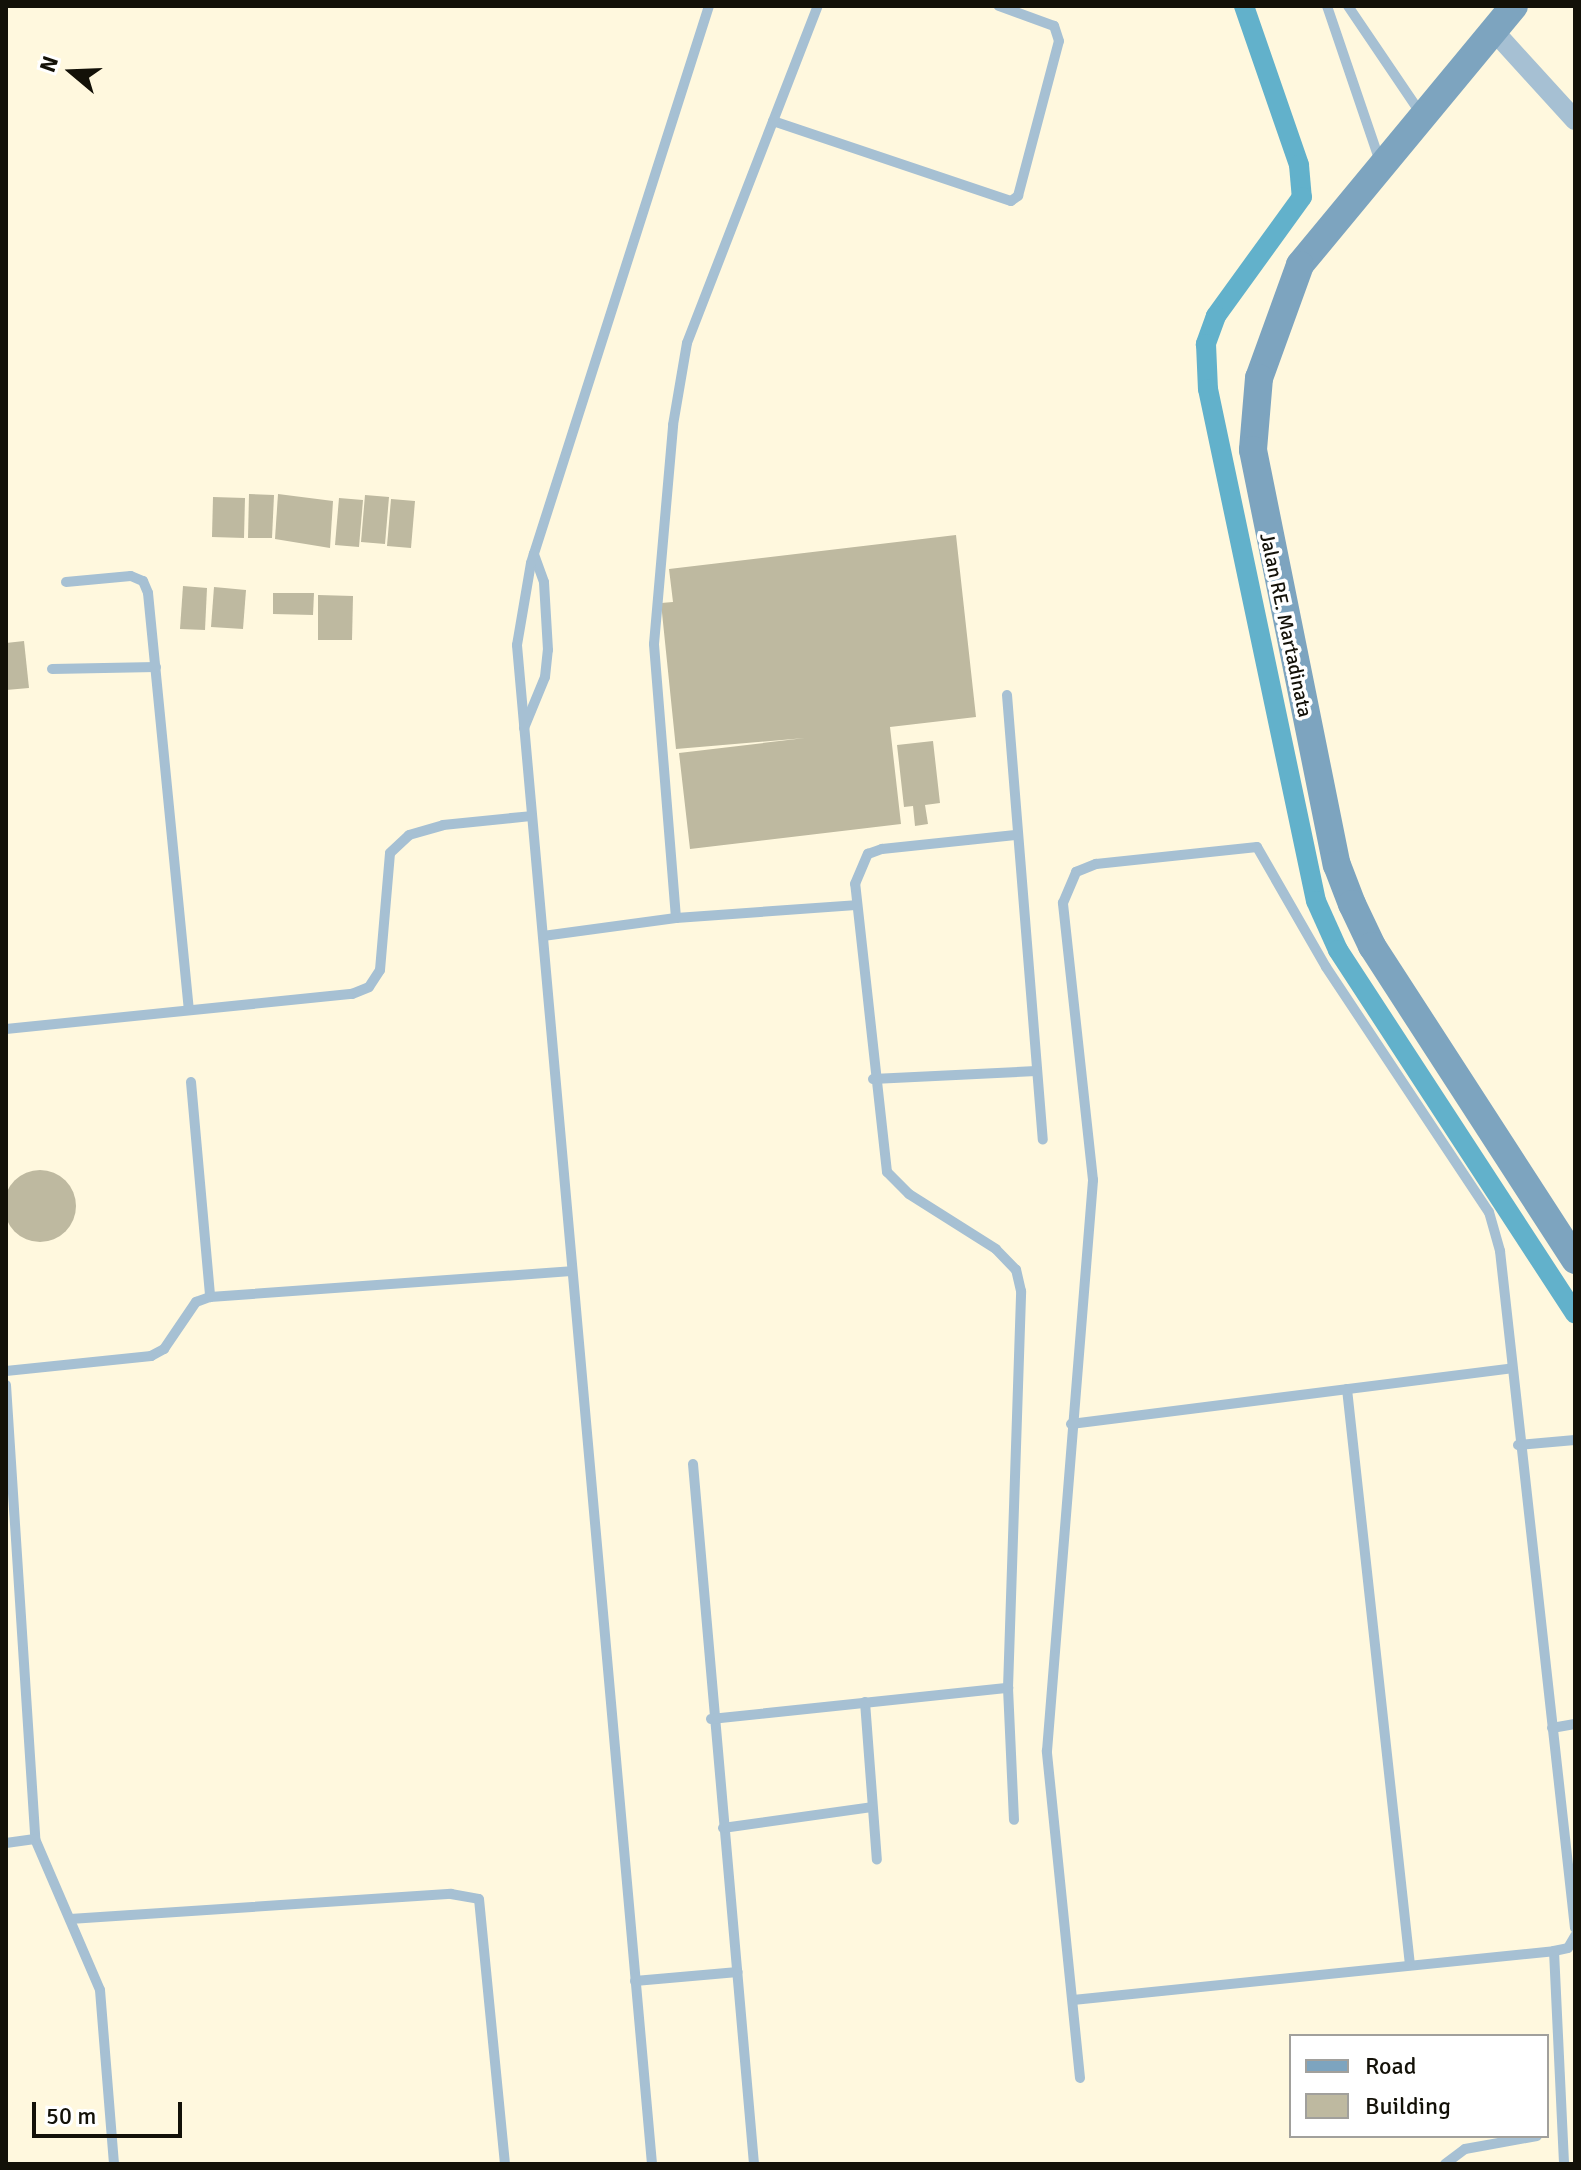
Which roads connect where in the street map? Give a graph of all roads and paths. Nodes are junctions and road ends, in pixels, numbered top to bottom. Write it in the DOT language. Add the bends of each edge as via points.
graph roads {
  1 [pos="709,6"];
  2 [pos="818,6"];
  3 [pos="999,6"];
  4 [pos="1327,6"];
  5 [pos="1348,6"];
  6 [pos="1514,6"];
  7 [pos="1493,30"];
  8 [pos="1421,114"];
  9 [pos="1575,120"];
  10 [pos="773,121"];
  11 [pos="1380,162"];
  12 [pos="534,554"];
  13 [pos="66,582"];
  14 [pos="156,667"];
  15 [pos="52,669"];
  16 [pos="1007,695"];
  17 [pos="523,730"];
  18 [pos="531,816"];
  19 [pos="1015,835"];
  20 [pos="856,905"];
  21 [pos="676,918"];
  22 [pos="543,936"];
  23 [pos="189,1009"];
  24 [pos="6,1029"];
  25 [pos="1036,1071"];
  26 [pos="873,1079"];
  27 [pos="191,1082"];
  28 [pos="1043,1140"];
  29 [pos="1575,1260"];
  30 [pos="571,1271"];
  31 [pos="210,1297"];
  32 [pos="1508,1369"];
  33 [pos="6,1371"];
  34 [pos="6,1385"];
  35 [pos="1347,1389"];
  36 [pos="1071,1424"];
  37 [pos="1575,1440"];
  38 [pos="1518,1445"];
  39 [pos="693,1464"];
  40 [pos="1008,1688"];
  41 [pos="865,1702"];
  42 [pos="711,1719"];
  43 [pos="1575,1724"];
  44 [pos="1552,1728"];
  45 [pos="872,1807"];
  46 [pos="1014,1820"];
  47 [pos="723,1828"];
  48 [pos="35,1839"];
  49 [pos="6,1843"];
  50 [pos="877,1860"];
  51 [pos="70,1919"];
  52 [pos="1575,1928"];
  53 [pos="1575,1936"];
  54 [pos="1554,1951"];
  55 [pos="1410,1965"];
  56 [pos="738,1972"];
  57 [pos="635,1981"];
  58 [pos="1073,2000"];
  59 [pos="1080,2078"];
  60 [pos="1561,2132"];
  61 [pos="1549,2134"];
  62 [pos="1526,2138"];
  63 [pos="114,2164"];
  64 [pos="505,2164"];
  65 [pos="652,2164"];
  66 [pos="754,2164"];
  67 [pos="1445,2164"];
  68 [pos="1564,2164"];
  1 -- 12 [label="lane"];
  2 -- 10 [label="lane"];
  3 -- 10 [label="lane" via="1054,26 1059,41 1018,196 1011,201"];
  4 -- 11 [label="lane"];
  5 -- 8 [label="lane"];
  6 -- 7 [label="main road, Jalan RE. Martadinata"];
  7 -- 8 [label="main road, Jalan RE. Martadinata"];
  7 -- 9 [label="street"];
  8 -- 11 [label="main road, Jalan RE. Martadinata"];
  10 -- 21 [label="lane" via="687,343 673,425 654,644"];
  11 -- 29 [label="main road, Jalan RE. Martadinata" via="1300,265 1277,313 1259,378 1253,450 1265,527 1337,865 1352,904 1372,946"];
  12 -- 17 [label="lane" via="518,620"];
  12 -- 17 [label="lane" via="544,582 548,650 545,677"];
  13 -- 14 [label="lane" via="131,576 143,581"];
  14 -- 15 [label="lane"];
  14 -- 23 [label="lane"];
  16 -- 19 [label="lane"];
  17 -- 18 [label="lane"];
  18 -- 22 [label="lane"];
  18 -- 23 [label="lane" via="443,825 409,835 390,853 383,952 369,987 352,994"];
  19 -- 20 [label="lane" via="868,854 855,884"];
  19 -- 25 [label="lane"];
  20 -- 21 [label="lane"];
  20 -- 26 [label="lane"];
  21 -- 22 [label="lane"];
  22 -- 30 [label="lane"];
  23 -- 24 [label="lane"];
  25 -- 26 [label="lane"];
  25 -- 28 [label="lane"];
  26 -- 40 [label="lane" via="887,1172 909,1194 996,1249 1016,1270 1021,1291"];
  27 -- 31 [label="lane"];
  30 -- 31 [label="lane"];
  30 -- 57 [label="lane"];
  31 -- 33 [label="lane" via="196,1302 164,1349 151,1356"];
  32 -- 35 [label="lane"];
  32 -- 36 [label="lane" via="1500,1251 1489,1212 1326,967 1266,858 1257,847 1240,846 1139,858 1076,872 1063,903 1093,1180"];
  32 -- 38 [label="lane"];
  34 -- 48 [label="lane"];
  35 -- 36 [label="lane"];
  35 -- 55 [label="lane"];
  36 -- 58 [label="lane" via="1047,1751"];
  37 -- 38 [label="lane"];
  38 -- 44 [label="lane"];
  39 -- 42 [label="lane"];
  40 -- 41 [label="lane"];
  40 -- 46 [label="lane"];
  41 -- 42 [label="lane"];
  41 -- 45 [label="lane"];
  42 -- 47 [label="lane"];
  43 -- 44 [label="lane"];
  44 -- 52 [label="lane"];
  45 -- 47 [label="lane"];
  45 -- 50 [label="lane"];
  47 -- 56 [label="lane"];
  48 -- 49 [label="lane"];
  48 -- 51 [label="lane"];
  51 -- 63 [label="lane" via="100,1990"];
  51 -- 64 [label="lane" via="451,1894 479,1899"];
  53 -- 54 [label="lane" via="1568,1948"];
  54 -- 55 [label="lane"];
  54 -- 60 [label="lane"];
  55 -- 58 [label="lane"];
  56 -- 57 [label="lane"];
  56 -- 66 [label="lane"];
  57 -- 65 [label="lane"];
  58 -- 59 [label="lane"];
  60 -- 61 [label="lane"];
  60 -- 68 [label="lane"];
  62 -- 67 [label="lane" via="1465,2149"];
}
